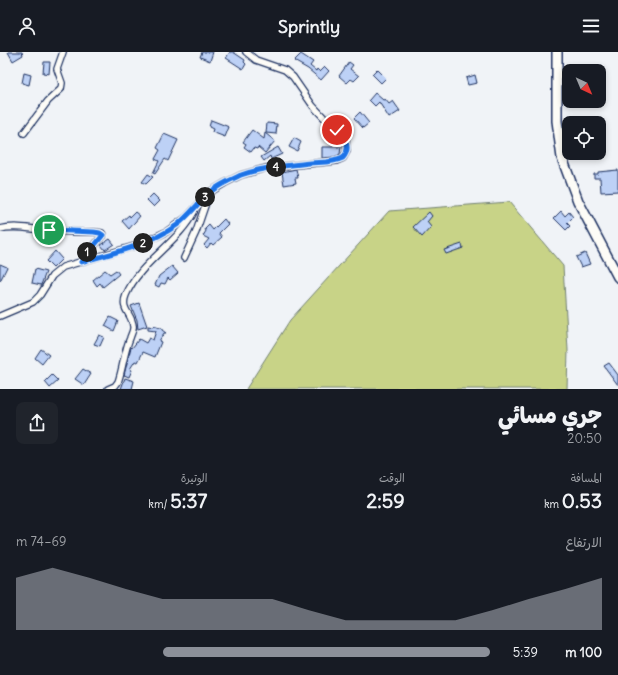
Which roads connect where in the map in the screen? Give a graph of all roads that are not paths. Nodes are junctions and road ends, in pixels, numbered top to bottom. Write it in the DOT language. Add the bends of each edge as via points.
graph roads {
  1 [pos="63,52"];
  2 [pos="246,52"];
  3 [pos="557,52"];
  4 [pos="24,133"];
  5 [pos="210,192"];
  6 [pos="197,206"];
  7 [pos="0,229"];
  8 [pos="184,258"];
  9 [pos="81,262"];
  10 [pos="618,277"];
  11 [pos="0,316"];
  12 [pos="108,389"];
  1 -- 4 [label="street" via="57,69 62,83 61,89 48,101"];
  2 -- 5 [label="street" via="256,60 289,72 313,106 343,137 348,151 343,158 336,161 280,166 252,172 224,183"];
  3 -- 10 [label="main road" via="557,121 562,158 578,201"];
  5 -- 6 [label="street"];
  5 -- 8 [label="street"];
  6 -- 9 [label="street" via="177,225 150,240"];
  6 -- 12 [label="street" via="181,231 144,270 126,294 124,305 133,330 118,382"];
  7 -- 9 [label="street" via="33,228 102,233"];
  9 -- 11 [label="street" via="58,270 34,302"];
}
